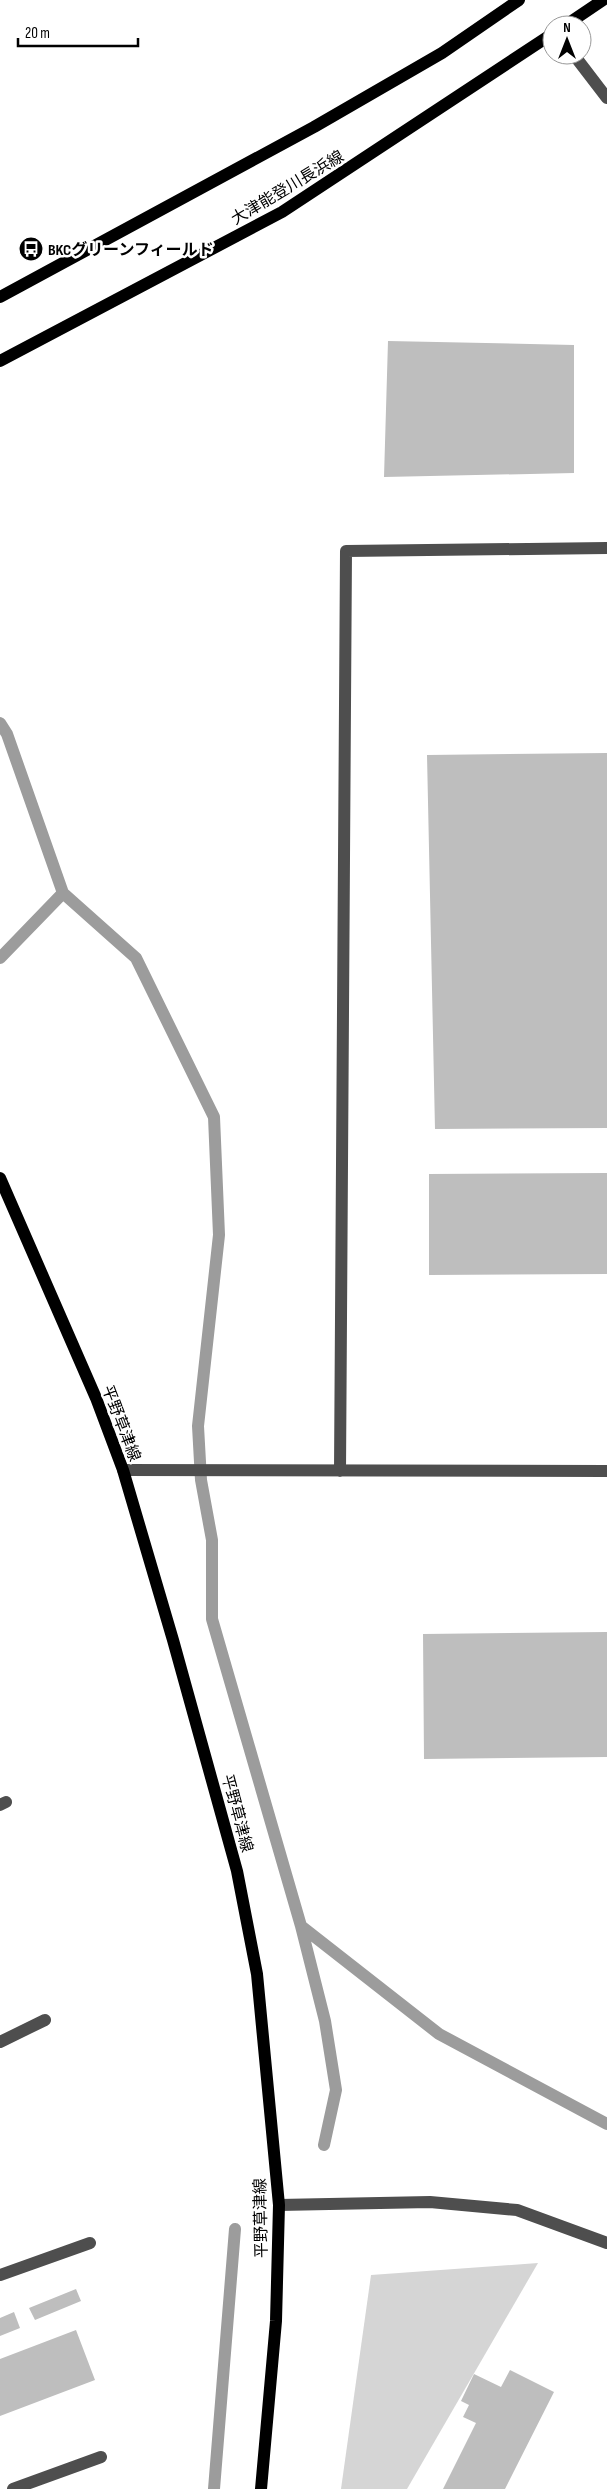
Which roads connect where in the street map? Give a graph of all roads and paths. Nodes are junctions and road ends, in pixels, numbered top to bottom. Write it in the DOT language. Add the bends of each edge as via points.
graph roads {
  1 [pos="520,0"];
  2 [pos="603,0"];
  3 [pos="581,15"];
  4 [pos="542,41"];
  5 [pos="582,65"];
  6 [pos="607,98"];
  7 [pos="0,297"];
  8 [pos="0,361"];
  9 [pos="607,548"];
  10 [pos="0,1178"];
  11 [pos="123,1470"];
  12 [pos="340,1471"];
  13 [pos="607,1471"];
  14 [pos="46,2020"];
  15 [pos="0,2042"];
  16 [pos="279,2206"];
  17 [pos="90,2243"];
  18 [pos="607,2243"];
  19 [pos="0,2275"];
  20 [pos="101,2457"];
  21 [pos="13,2489"];
  22 [pos="261,2489"];
  1 -- 7 [label="main road" via="442,53 314,127"];
  2 -- 3 [label="main road"];
  4 -- 8 [label="main road, 大津能登川長浜線" via="282,212"];
  5 -- 6 [label="street"];
  9 -- 12 [label="street" via="346,551"];
  10 -- 11 [label="main road, 平野草津線" via="96,1398"];
  11 -- 12 [label="street"];
  11 -- 16 [label="main road, 平野草津線" via="237,1871 256,1974"];
  12 -- 13 [label="street"];
  14 -- 15 [label="street"];
  16 -- 18 [label="street" via="430,2202 517,2210"];
  16 -- 22 [label="main road, 平野草津線" via="276,2321"];
  17 -- 19 [label="street"];
  20 -- 21 [label="street"];
}
